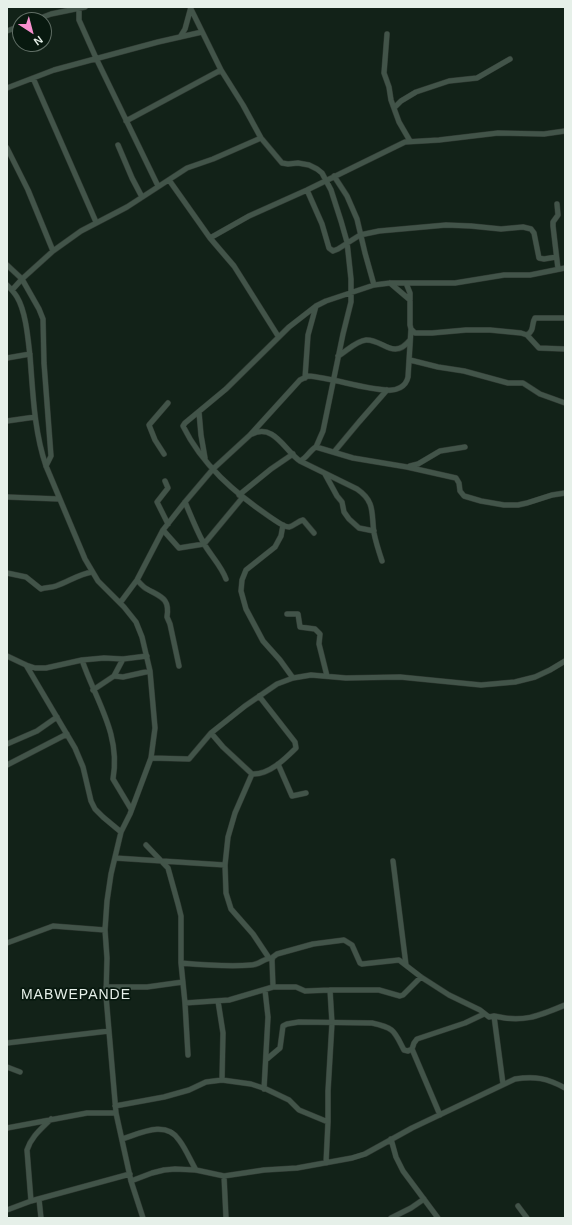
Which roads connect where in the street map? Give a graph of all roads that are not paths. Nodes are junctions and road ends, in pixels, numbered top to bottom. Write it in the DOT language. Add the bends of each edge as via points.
graph roads {
  1 [pos="190,7"];
  2 [pos="82,8"];
  3 [pos="52,14"];
  4 [pos="202,32"];
  5 [pos="386,34"];
  6 [pos="180,37"];
  7 [pos="96,58"];
  8 [pos="510,59"];
  9 [pos="221,70"];
  10 [pos="33,78"];
  11 [pos="7,88"];
  12 [pos="394,108"];
  13 [pos="126,121"];
  14 [pos="565,131"];
  15 [pos="261,138"];
  16 [pos="410,141"];
  17 [pos="118,146"];
  18 [pos="7,148"];
  19 [pos="334,176"];
  20 [pos="169,180"];
  21 [pos="326,180"];
  22 [pos="158,186"];
  23 [pos="307,190"];
  24 [pos="142,197"];
  25 [pos="558,204"];
  26 [pos="96,222"];
  27 [pos="360,234"];
  28 [pos="210,238"];
  29 [pos="347,242"];
  30 [pos="53,251"];
  31 [pos="556,257"];
  32 [pos="7,265"];
  33 [pos="565,268"];
  34 [pos="558,269"];
  35 [pos="22,279"];
  36 [pos="390,283"];
  37 [pos="406,283"];
  38 [pos="7,285"];
  39 [pos="374,285"];
  40 [pos="12,290"];
  41 [pos="352,292"];
  42 [pos="410,300"];
  43 [pos="316,306"];
  44 [pos="565,318"];
  45 [pos="411,329"];
  46 [pos="528,335"];
  47 [pos="278,336"];
  48 [pos="410,340"];
  49 [pos="565,349"];
  50 [pos="30,354"];
  51 [pos="338,356"];
  52 [pos="7,358"];
  53 [pos="410,360"];
  54 [pos="305,378"];
  55 [pos="334,380"];
  56 [pos="387,390"];
  57 [pos="168,403"];
  58 [pos="565,403"];
  59 [pos="199,412"];
  60 [pos="35,416"];
  61 [pos="7,422"];
  62 [pos="250,435"];
  63 [pos="316,447"];
  64 [pos="464,447"];
  65 [pos="334,452"];
  66 [pos="164,454"];
  67 [pos="292,454"];
  68 [pos="206,461"];
  69 [pos="300,461"];
  70 [pos="46,466"];
  71 [pos="407,467"];
  72 [pos="213,469"];
  73 [pos="325,474"];
  74 [pos="165,481"];
  75 [pos="565,493"];
  76 [pos="241,496"];
  77 [pos="7,497"];
  78 [pos="59,499"];
  79 [pos="185,502"];
  80 [pos="168,524"];
  81 [pos="283,525"];
  82 [pos="163,530"];
  83 [pos="374,531"];
  84 [pos="314,533"];
  85 [pos="204,544"];
  86 [pos="382,561"];
  87 [pos="92,572"];
  88 [pos="7,573"];
  89 [pos="226,579"];
  90 [pos="137,580"];
  91 [pos="120,603"];
  92 [pos="287,614"];
  93 [pos="7,656"];
  94 [pos="147,656"];
  95 [pos="123,658"];
  96 [pos="82,660"];
  97 [pos="565,661"];
  98 [pos="26,666"];
  99 [pos="179,666"];
  100 [pos="150,671"];
  101 [pos="114,676"];
  102 [pos="327,676"];
  103 [pos="293,678"];
  104 [pos="93,690"];
  105 [pos="259,696"];
  106 [pos="57,717"];
  107 [pos="211,733"];
  108 [pos="68,734"];
  109 [pos="7,744"];
  110 [pos="151,758"];
  111 [pos="278,764"];
  112 [pos="7,765"];
  113 [pos="252,774"];
  114 [pos="306,793"];
  115 [pos="131,809"];
  116 [pos="121,832"];
  117 [pos="146,845"];
  118 [pos="114,858"];
  119 [pos="163,861"];
  120 [pos="393,861"];
  121 [pos="225,865"];
  122 [pos="105,930"];
  123 [pos="7,943"];
  124 [pos="270,958"];
  125 [pos="181,963"];
  126 [pos="406,965"];
  127 [pos="421,977"];
  128 [pos="183,982"];
  129 [pos="106,987"];
  130 [pos="273,987"];
  131 [pos="265,990"];
  132 [pos="330,990"];
  133 [pos="218,1001"];
  134 [pos="185,1003"];
  135 [pos="565,1005"];
  136 [pos="484,1014"];
  137 [pos="494,1016"];
  138 [pos="332,1024"];
  139 [pos="109,1032"];
  140 [pos="7,1043"];
  141 [pos="412,1049"];
  142 [pos="188,1055"];
  143 [pos="267,1059"];
  144 [pos="7,1067"];
  145 [pos="20,1072"];
  146 [pos="222,1080"];
  147 [pos="503,1084"];
  148 [pos="565,1087"];
  149 [pos="264,1089"];
  150 [pos="115,1106"];
  151 [pos="116,1113"];
  152 [pos="440,1114"];
  153 [pos="51,1119"];
  154 [pos="328,1122"];
  155 [pos="7,1128"];
  156 [pos="122,1139"];
  157 [pos="391,1139"];
  158 [pos="326,1163"];
  159 [pos="196,1170"];
  160 [pos="130,1174"];
  161 [pos="224,1176"];
  162 [pos="132,1181"];
  163 [pos="424,1199"];
  164 [pos="39,1200"];
  165 [pos="31,1201"];
  166 [pos="518,1206"];
  167 [pos="7,1210"];
  168 [pos="41,1218"];
  169 [pos="143,1218"];
  170 [pos="226,1218"];
  171 [pos="392,1218"];
  172 [pos="438,1218"];
  173 [pos="527,1218"];
  1 -- 4 [label="street"];
  1 -- 6 [label="street" via="185,29"];
  2 -- 3 [label="street"];
  2 -- 7 [label="street" via="79,20"];
  4 -- 6 [label="street"];
  4 -- 9 [label="street"];
  5 -- 12 [label="street" via="384,73"];
  6 -- 7 [label="street"];
  7 -- 10 [label="street"];
  7 -- 13 [label="street"];
  8 -- 12 [label="street" via="473,79 449,82 416,92"];
  9 -- 13 [label="street"];
  9 -- 15 [label="street"];
  10 -- 11 [label="street"];
  10 -- 26 [label="street"];
  12 -- 16 [label="street"];
  13 -- 22 [label="street"];
  14 -- 16 [label="street" via="544,134 498,133"];
  15 -- 20 [label="street" via="187,168"];
  15 -- 21 [label="street" via="282,163 309,165 317,169"];
  16 -- 19 [label="street"];
  17 -- 24 [label="street"];
  18 -- 30 [label="street" via="28,190"];
  19 -- 21 [label="street"];
  19 -- 27 [label="street" via="352,206"];
  20 -- 22 [label="street"];
  20 -- 28 [label="street"];
  21 -- 23 [label="street"];
  21 -- 29 [label="street"];
  22 -- 24 [label="street"];
  23 -- 28 [label="street" via="255,213"];
  23 -- 29 [label="street" via="331,250"];
  24 -- 26 [label="street"];
  25 -- 31 [label="street" via="558,214 553,222"];
  26 -- 30 [label="street"];
  27 -- 29 [label="street"];
  27 -- 31 [label="street" via="446,225 501,229 523,226 534,233 539,258"];
  27 -- 39 [label="street"];
  28 -- 47 [label="street" via="234,266"];
  29 -- 41 [label="street"];
  30 -- 35 [label="street"];
  31 -- 34 [label="street"];
  32 -- 35 [label="street"];
  33 -- 34 [label="street"];
  34 -- 37 [label="street" via="530,275 504,275 455,283"];
  35 -- 40 [label="street"];
  35 -- 70 [label="street" via="43,319 51,456"];
  36 -- 37 [label="street"];
  36 -- 39 [label="street"];
  36 -- 42 [label="street"];
  37 -- 42 [label="street"];
  38 -- 40 [label="street"];
  39 -- 41 [label="street"];
  40 -- 50 [label="street" via="20,302"];
  41 -- 43 [label="street"];
  41 -- 51 [label="street" via="350,311"];
  42 -- 45 [label="street"];
  43 -- 47 [label="street"];
  43 -- 54 [label="street" via="308,335"];
  44 -- 46 [label="street" via="535,318"];
  45 -- 46 [label="street" via="421,334 490,330"];
  45 -- 48 [label="street"];
  46 -- 49 [label="street" via="539,348"];
  47 -- 59 [label="street" via="226,389"];
  48 -- 51 [label="street" via="399,349 387,348 366,340"];
  48 -- 53 [label="street"];
  50 -- 52 [label="street"];
  50 -- 60 [label="street"];
  51 -- 55 [label="street"];
  53 -- 56 [label="street" via="407,382 395,389"];
  53 -- 58 [label="street" via="508,383 526,384 540,394"];
  54 -- 55 [label="street" via="313,376"];
  54 -- 62 [label="street"];
  55 -- 56 [label="street"];
  55 -- 63 [label="street" via="323,431"];
  56 -- 65 [label="street"];
  57 -- 66 [label="street" via="149,425"];
  59 -- 68 [label="street"];
  59 -- 68 [label="street" via="183,426"];
  60 -- 61 [label="street"];
  60 -- 70 [label="street"];
  62 -- 67 [label="street" via="265,431 277,438"];
  62 -- 72 [label="street"];
  63 -- 65 [label="street"];
  63 -- 69 [label="street"];
  64 -- 71 [label="street" via="440,451 418,464"];
  65 -- 71 [label="street" via="353,458"];
  67 -- 69 [label="street"];
  67 -- 76 [label="street"];
  68 -- 72 [label="street"];
  69 -- 73 [label="street"];
  70 -- 78 [label="street"];
  71 -- 75 [label="street" via="456,478 464,496 493,503 518,505"];
  72 -- 76 [label="street"];
  72 -- 79 [label="street"];
  73 -- 83 [label="street" via="349,519 359,528"];
  73 -- 83 [label="street" via="365,494 372,509"];
  74 -- 80 [label="street" via="168,488 157,502"];
  76 -- 81 [label="street"];
  76 -- 85 [label="street"];
  77 -- 78 [label="street"];
  78 -- 87 [label="street"];
  79 -- 80 [label="street"];
  79 -- 85 [label="street"];
  80 -- 82 [label="street"];
  81 -- 84 [label="street" via="292,526 303,520"];
  81 -- 103 [label="street" via="275,547 246,570 241,591 246,609 264,640"];
  82 -- 85 [label="street" via="179,548"];
  82 -- 90 [label="street"];
  83 -- 86 [label="street"];
  85 -- 89 [label="street"];
  87 -- 88 [label="street" via="55,587 41,589 26,577"];
  87 -- 91 [label="street" via="107,592"];
  90 -- 91 [label="street"];
  90 -- 99 [label="street" via="166,603"];
  91 -- 94 [label="street" via="136,622"];
  92 -- 102 [label="street" via="298,614 300,626 314,629 320,634 319,644"];
  93 -- 98 [label="street"];
  94 -- 95 [label="street"];
  94 -- 100 [label="street"];
  95 -- 96 [label="street"];
  95 -- 101 [label="street"];
  96 -- 98 [label="street" via="46,668"];
  96 -- 104 [label="street"];
  97 -- 102 [label="street" via="550,670 516,682 481,685 405,677"];
  98 -- 106 [label="street"];
  100 -- 101 [label="street" via="123,677"];
  100 -- 110 [label="street" via="155,728"];
  101 -- 104 [label="street"];
  102 -- 103 [label="street"];
  103 -- 105 [label="street" via="277,684"];
  104 -- 115 [label="street" via="113,736 114,779"];
  105 -- 107 [label="street"];
  105 -- 111 [label="street" via="295,742 296,748"];
  106 -- 108 [label="street"];
  106 -- 109 [label="street" via="37,731"];
  107 -- 110 [label="street" via="189,759"];
  107 -- 113 [label="street"];
  108 -- 112 [label="street"];
  108 -- 116 [label="street" via="83,767 95,809"];
  110 -- 115 [label="street"];
  111 -- 113 [label="street" via="268,770"];
  111 -- 114 [label="street" via="292,796"];
  113 -- 121 [label="street" via="235,813 225,852"];
  115 -- 116 [label="street"];
  116 -- 118 [label="street"];
  117 -- 119 [label="street"];
  118 -- 119 [label="street"];
  118 -- 122 [label="street"];
  119 -- 121 [label="street"];
  119 -- 125 [label="street" via="170,873 181,916"];
  120 -- 126 [label="street"];
  121 -- 124 [label="street" via="226,893 231,909"];
  122 -- 123 [label="street" via="52,926"];
  122 -- 129 [label="street"];
  124 -- 125 [label="street" via="251,965"];
  124 -- 126 [label="street" via="313,944 341,939 351,943 362,964 399,960"];
  124 -- 130 [label="street"];
  125 -- 128 [label="street"];
  126 -- 127 [label="street"];
  127 -- 132 [label="street" via="402,996 379,990"];
  127 -- 136 [label="street"];
  128 -- 129 [label="street" via="148,987"];
  128 -- 134 [label="street"];
  129 -- 139 [label="street"];
  130 -- 131 [label="street"];
  130 -- 132 [label="street" via="296,987 305,992"];
  131 -- 133 [label="street"];
  131 -- 143 [label="street" via="268,1012"];
  132 -- 138 [label="street"];
  133 -- 134 [label="street"];
  133 -- 146 [label="street" via="223,1033"];
  134 -- 142 [label="street"];
  135 -- 137 [label="street" via="531,1018 505,1019"];
  136 -- 137 [label="street"];
  136 -- 141 [label="street" via="417,1039"];
  137 -- 147 [label="street"];
  138 -- 141 [label="street" via="381,1025 394,1031 404,1050"];
  138 -- 143 [label="street" via="299,1022 284,1025 280,1048"];
  138 -- 154 [label="street"];
  139 -- 140 [label="street"];
  139 -- 150 [label="street"];
  141 -- 152 [label="street"];
  143 -- 149 [label="street"];
  144 -- 145 [label="street"];
  146 -- 149 [label="street" via="251,1084"];
  146 -- 150 [label="street" via="206,1082 164,1097"];
  147 -- 148 [label="street" via="515,1079 537,1077"];
  147 -- 152 [label="street"];
  149 -- 154 [label="street" via="289,1100 299,1110"];
  150 -- 151 [label="street"];
  151 -- 153 [label="street"];
  151 -- 156 [label="street"];
  152 -- 157 [label="street"];
  153 -- 155 [label="street"];
  153 -- 165 [label="street" via="34,1135 27,1150"];
  154 -- 158 [label="street"];
  156 -- 159 [label="street" via="155,1129 166,1129 180,1140"];
  156 -- 160 [label="street"];
  157 -- 158 [label="street" via="358,1156"];
  157 -- 163 [label="street" via="399,1164"];
  158 -- 161 [label="street"];
  159 -- 161 [label="street"];
  159 -- 162 [label="street" via="164,1170"];
  160 -- 162 [label="street"];
  160 -- 164 [label="street"];
  161 -- 170 [label="street"];
  162 -- 169 [label="street"];
  163 -- 171 [label="street"];
  163 -- 172 [label="street"];
  164 -- 165 [label="street"];
  164 -- 168 [label="street"];
  165 -- 167 [label="street"];
  166 -- 173 [label="street"];
}
